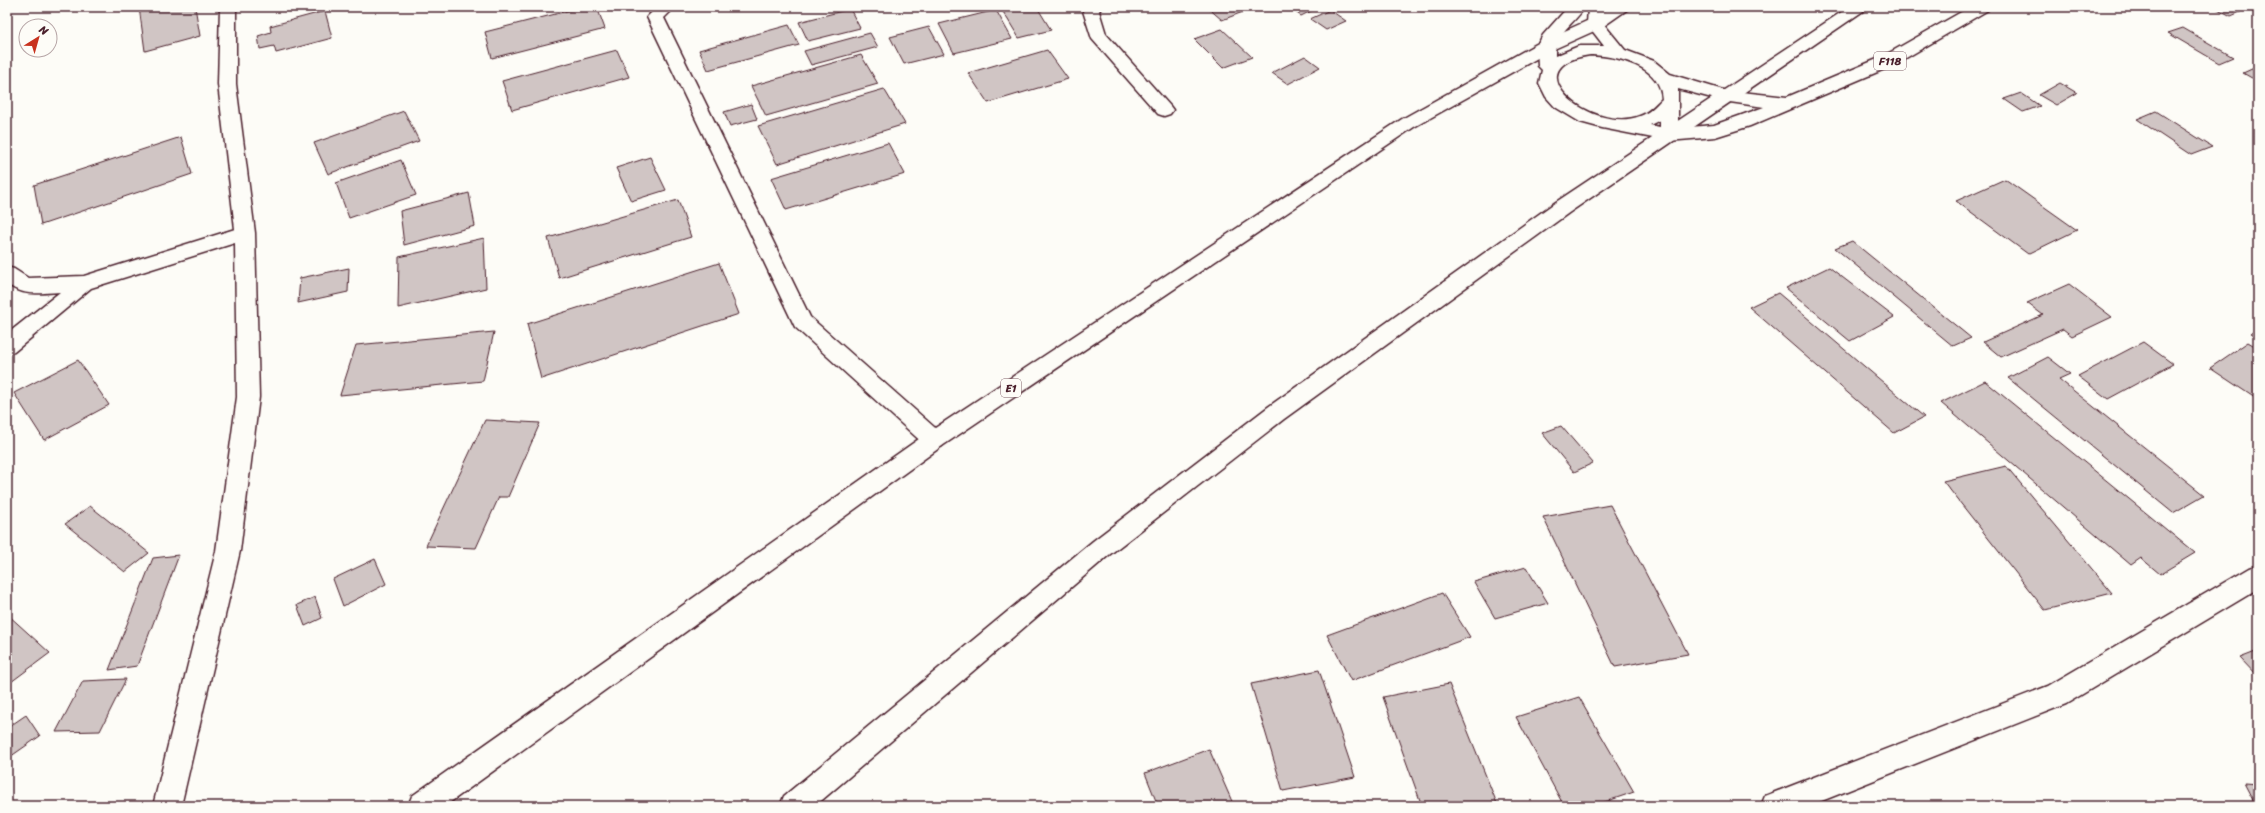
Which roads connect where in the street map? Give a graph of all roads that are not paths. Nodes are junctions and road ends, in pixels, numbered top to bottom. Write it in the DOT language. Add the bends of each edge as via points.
graph roads {
  1 [pos="228,7"];
  2 [pos="668,7"];
  3 [pos="1094,7"];
  4 [pos="1577,7"];
  5 [pos="1623,7"];
  6 [pos="1861,7"];
  7 [pos="1982,7"];
  8 [pos="1595,15"];
  9 [pos="1546,46"];
  10 [pos="1578,51"];
  11 [pos="1618,52"];
  12 [pos="1548,77"];
  13 [pos="1664,78"];
  14 [pos="1728,97"];
  15 [pos="1669,102"];
  16 [pos="1792,102"];
  17 [pos="1164,110"];
  18 [pos="1615,124"];
  19 [pos="1668,135"];
  20 [pos="245,233"];
  21 [pos="7,274"];
  22 [pos="84,283"];
  23 [pos="7,346"];
  24 [pos="934,440"];
  25 [pos="2258,576"];
  26 [pos="167,806"];
  27 [pos="422,806"];
  28 [pos="794,806"];
  29 [pos="1775,806"];
  1 -- 20 [label="main road" via="227,84"];
  2 -- 24 [label="main road" via="655,17 802,322"];
  3 -- 17 [label="main road" via="1091,11 1098,35"];
  4 -- 9 [label="main road" via="1551,35"];
  5 -- 8 [label="main road, E1"];
  6 -- 14 [label="main road"];
  7 -- 16 [label="main road, F118" via="1888,62"];
  8 -- 9 [label="main road, E1"];
  8 -- 11 [label="main road"];
  9 -- 10 [label="main road"];
  9 -- 12 [label="main road"];
  9 -- 24 [label="main road, E1" via="1408,123"];
  10 -- 11 [label="main road"];
  10 -- 12 [label="main road" via="1563,57 1552,66"];
  11 -- 13 [label="main road" via="1652,67"];
  12 -- 18 [label="main road" via="1550,90 1576,113"];
  13 -- 14 [label="main road" via="1695,90"];
  13 -- 15 [label="main road" via="1670,90"];
  14 -- 16 [label="main road" via="1761,102"];
  14 -- 19 [label="main road"];
  15 -- 18 [label="main road" via="1663,112 1651,120 1634,124"];
  15 -- 19 [label="main road"];
  16 -- 19 [label="main road" via="1715,131"];
  18 -- 19 [label="main road"];
  19 -- 28 [label="main road" via="1563,207 1276,413 1101,548"];
  20 -- 22 [label="main road"];
  20 -- 26 [label="main road" via="248,397 228,551"];
  21 -- 22 [label="main road" via="24,286"];
  22 -- 23 [label="main road"];
  24 -- 27 [label="main road, E1"];
  25 -- 29 [label="main road" via="2057,695"];
}
